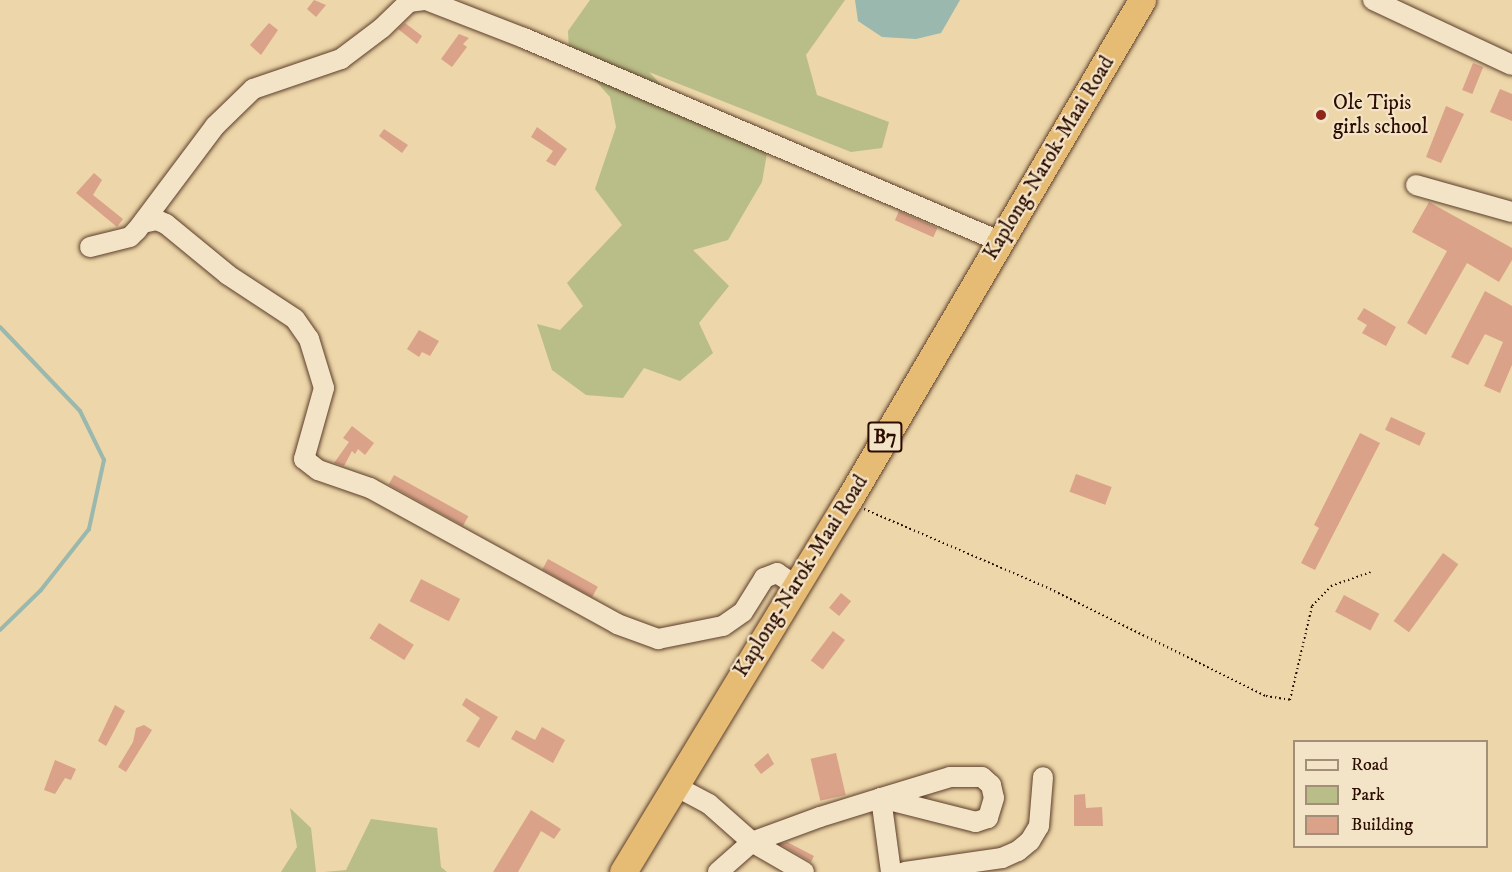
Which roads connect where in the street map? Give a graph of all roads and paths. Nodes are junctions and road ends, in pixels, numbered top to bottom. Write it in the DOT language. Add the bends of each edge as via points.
graph roads {
  1 [pos="1142,0"];
  2 [pos="1373,0"];
  3 [pos="1512,65"];
  4 [pos="1416,184"];
  5 [pos="1512,212"];
  6 [pos="143,223"];
  7 [pos="999,242"];
  8 [pos="90,247"];
  9 [pos="848,501"];
  10 [pos="1371,572"];
  11 [pos="795,585"];
  12 [pos="1043,777"];
  13 [pos="677,787"];
  14 [pos="881,798"];
  15 [pos="752,842"];
  16 [pos="1011,863"];
  17 [pos="913,871"];
  18 [pos="623,872"];
  19 [pos="718,872"];
  20 [pos="804,872"];
  21 [pos="891,872"];
  1 -- 7 [label="highway, Kaplong-Narok-Maai Road / B7"];
  2 -- 3 [label="street"];
  4 -- 5 [label="street"];
  6 -- 7 [label="street" via="214,126 253,89 341,59 409,2 426,0 524,38"];
  6 -- 8 [label="street" via="130,237"];
  6 -- 11 [label="street" via="157,220 166,224 299,326 309,339 324,387 304,459 318,470 370,488 617,624 657,639 723,626 743,612 764,578 777,573"];
  7 -- 9 [label="highway, Kaplong-Narok-Maai Road / B7"];
  9 -- 10 [label="path" via="1046,587 1266,696 1290,700 1312,606 1330,586"];
  9 -- 11 [label="highway, Kaplong-Narok-Maai Road / B7"];
  11 -- 13 [label="highway, Kaplong-Narok-Maai Road / B7"];
  12 -- 16 [label="street" via="1039,826"];
  13 -- 15 [label="street" via="722,813"];
  13 -- 18 [label="highway, Kaplong-Narok-Maai Road / B7"];
  14 -- 14 [label="street" via="976,822 988,818 994,798 991,785 982,777 966,774"];
  14 -- 15 [label="street"];
  14 -- 21 [label="street"];
  15 -- 19 [label="street"];
  15 -- 20 [label="street"];
  16 -- 17 [label="street"];
}
